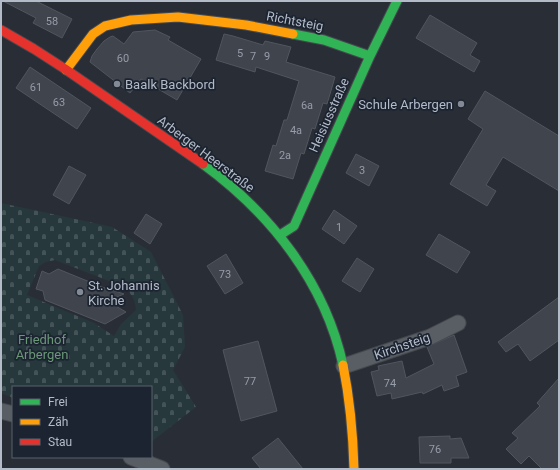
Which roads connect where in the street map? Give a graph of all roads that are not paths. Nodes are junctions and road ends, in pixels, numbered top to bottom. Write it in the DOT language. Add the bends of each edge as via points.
graph roads {
  1 [pos="397,1"];
  2 [pos="2,32"];
  3 [pos="370,56"];
  4 [pos="66,70"];
  5 [pos="280,235"];
  6 [pos="458,323"];
  7 [pos="344,366"];
  8 [pos="1,411"];
  9 [pos="12,414"];
  10 [pos="134,458"];
  11 [pos="162,469"];
  12 [pos="354,469"];
  1 -- 3 [label="main road, Heisiusstraße"];
  2 -- 4 [label="main road, Arberger Heerstraße"];
  3 -- 4 [label="main road, Richtsteig" via="324,40 246,25 178,17 131,20 105,26 93,34"];
  3 -- 5 [label="main road, Heisiusstraße" via="294,226"];
  4 -- 5 [label="main road, Arberger Heerstraße" via="228,183"];
  5 -- 7 [label="main road, Arberger Heerstraße" via="319,297 334,332"];
  6 -- 7 [label="street, Kirchsteig" via="430,337"];
  7 -- 12 [label="main road, Arberger Heerstraße" via="352,409"];
  8 -- 9 [label="street"];
  10 -- 11 [label="street"];
}
